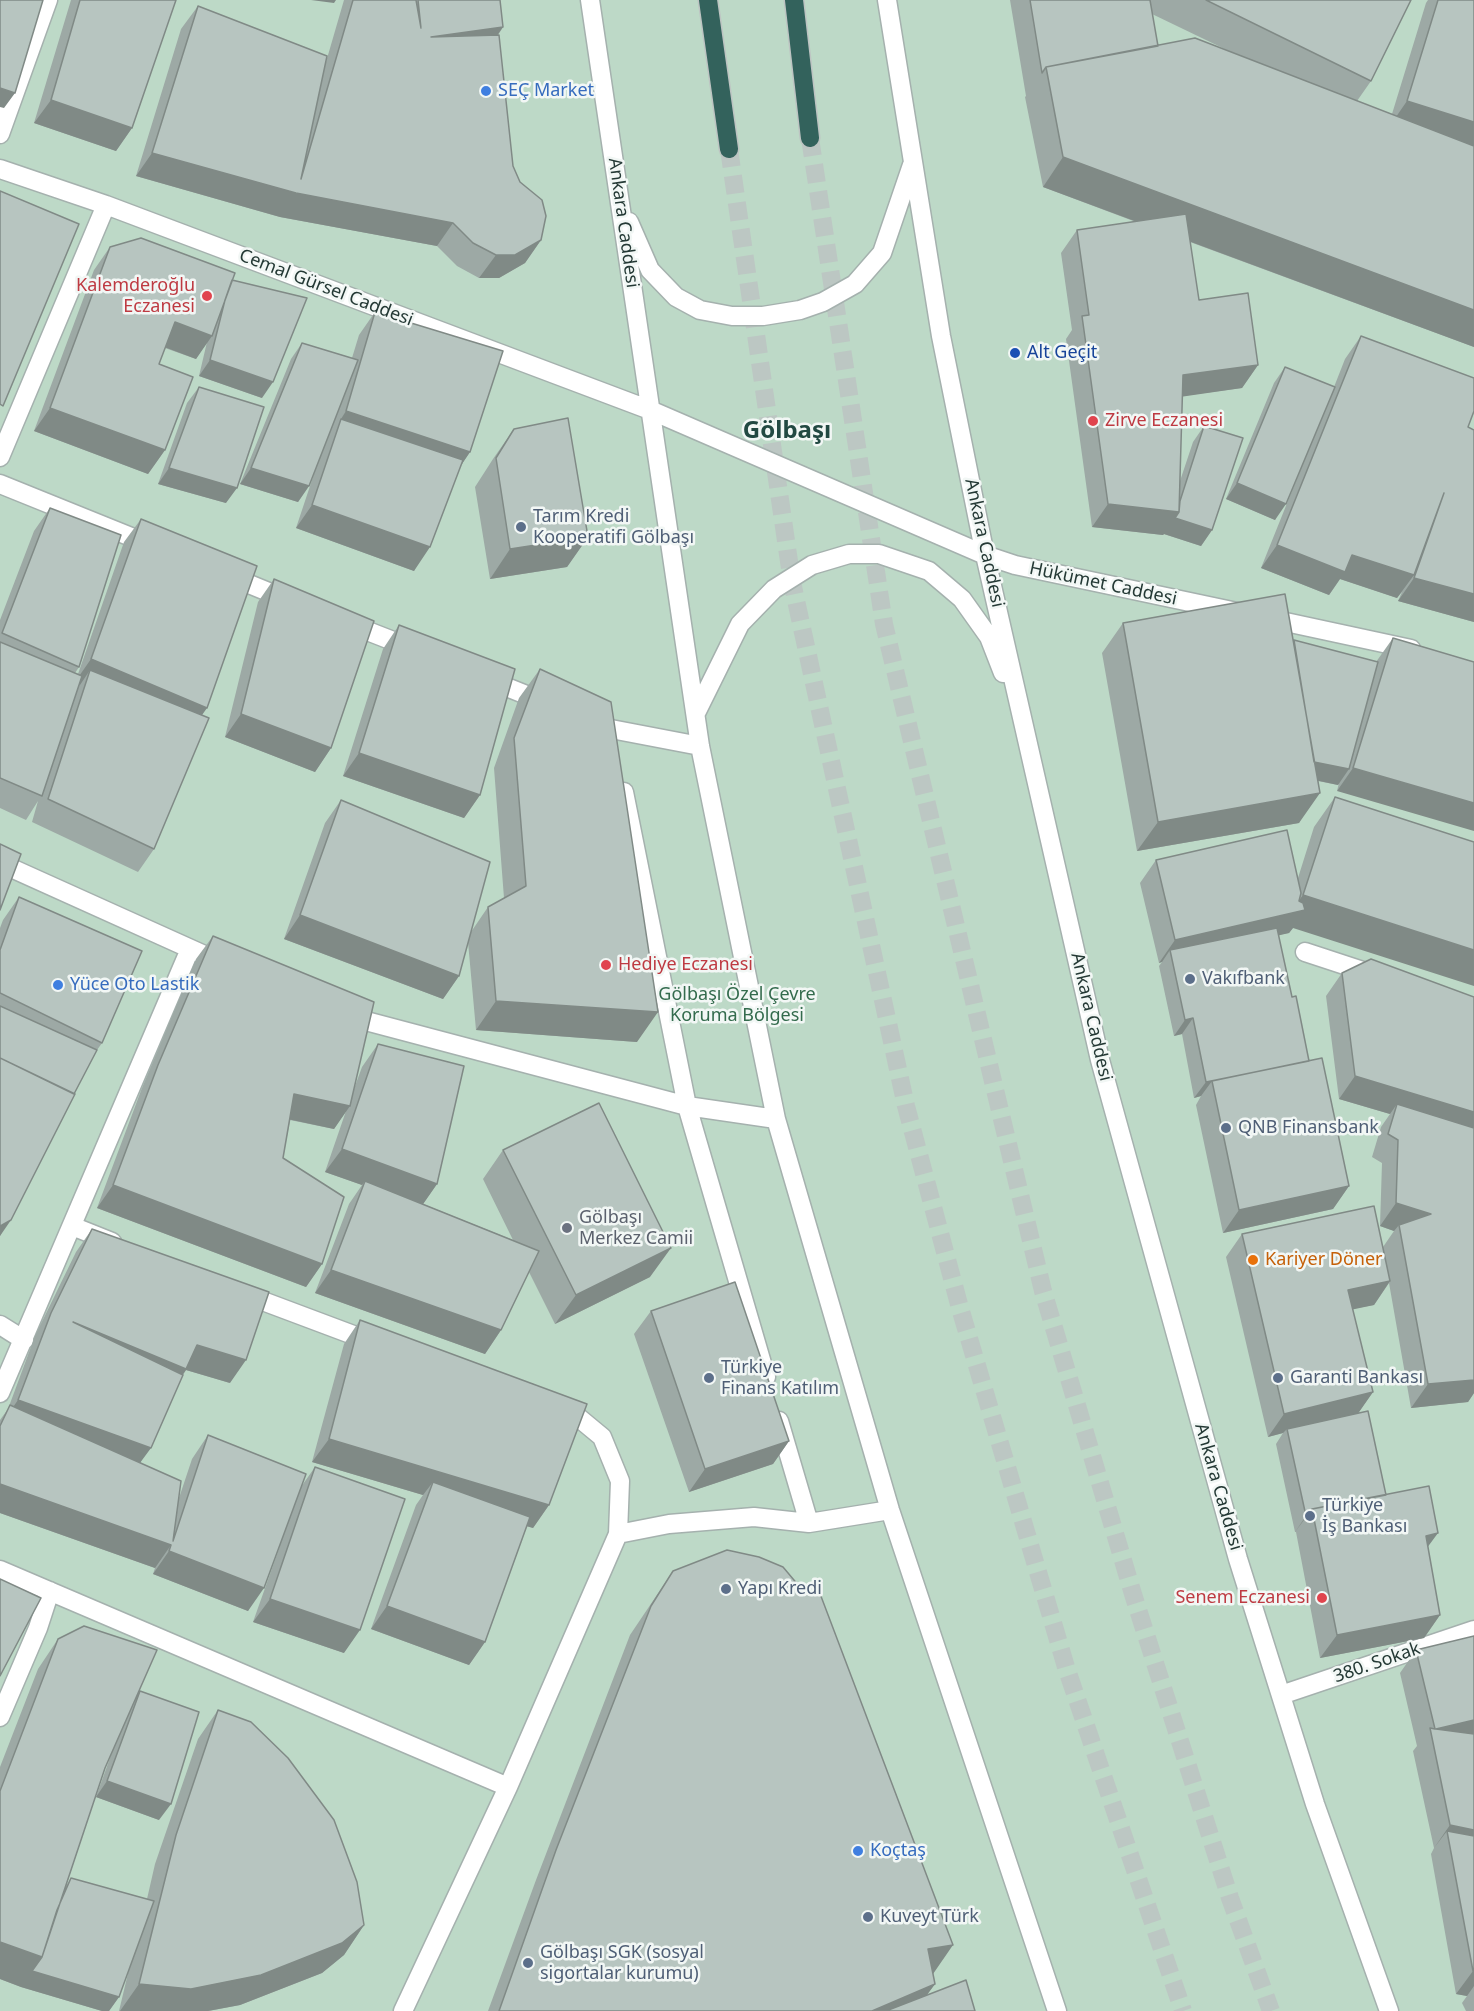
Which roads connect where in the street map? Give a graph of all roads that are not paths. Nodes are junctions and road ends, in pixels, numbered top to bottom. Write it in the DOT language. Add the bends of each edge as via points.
graph roads {
  1 [pos="48,0"];
  2 [pos="590,0"];
  3 [pos="708,0"];
  4 [pos="794,0"];
  5 [pos="888,0"];
  6 [pos="0,134"];
  7 [pos="810,138"];
  8 [pos="729,148"];
  9 [pos="913,160"];
  10 [pos="0,169"];
  11 [pos="620,201"];
  12 [pos="106,205"];
  13 [pos="650,410"];
  14 [pos="0,457"];
  15 [pos="0,484"];
  16 [pos="164,550"];
  17 [pos="985,555"];
  18 [pos="208,568"];
  19 [pos="308,608"];
  20 [pos="330,616"];
  21 [pos="1428,652"];
  22 [pos="430,656"];
  23 [pos="472,673"];
  24 [pos="558,708"];
  25 [pos="696,713"];
  26 [pos="579,716"];
  27 [pos="611,729"];
  28 [pos="1028,742"];
  29 [pos="700,746"];
  30 [pos="616,752"];
  31 [pos="620,775"];
  32 [pos="0,863"];
  33 [pos="190,949"];
  34 [pos="1305,952"];
  35 [pos="242,971"];
  36 [pos="1395,982"];
  37 [pos="335,1012"];
  38 [pos="687,1106"];
  39 [pos="776,1119"];
  40 [pos="72,1226"];
  41 [pos="127,1248"];
  42 [pos="226,1287"];
  43 [pos="0,1325"];
  44 [pos="24,1340"];
  45 [pos="393,1349"];
  46 [pos="0,1393"];
  47 [pos="540,1401"];
  48 [pos="890,1510"];
  49 [pos="809,1522"];
  50 [pos="618,1534"];
  51 [pos="0,1570"];
  52 [pos="50,1591"];
  53 [pos="1474,1630"];
  54 [pos="1281,1695"];
  55 [pos="0,1717"];
  56 [pos="508,1787"];
  57 [pos="403,2011"];
  58 [pos="1057,2011"];
  59 [pos="1389,2011"];
  1 -- 6 [label="street"];
  2 -- 11 [label="street, Ankara Caddesi"];
  3 -- 8 [label="highway"];
  4 -- 7 [label="highway"];
  5 -- 9 [label="street, Ankara Caddesi"];
  9 -- 11 [label="street" via="882,253 855,284 800,310 763,316 700,310 676,297 650,270"];
  9 -- 17 [label="street, Ankara Caddesi" via="941,336"];
  10 -- 12 [label="street, Cemal Gürsel Caddesi"];
  11 -- 13 [label="street, Ankara Caddesi"];
  12 -- 13 [label="street, Cemal Gürsel Caddesi"];
  12 -- 14 [label="street"];
  13 -- 17 [label="street, Hükümet Caddesi"];
  13 -- 25 [label="street, Ankara Caddesi"];
  15 -- 16 [label="street"];
  17 -- 21 [label="street, Hükümet Caddesi" via="1015,565"];
  17 -- 28 [label="street, Ankara Caddesi"];
  18 -- 19 [label="street"];
  20 -- 22 [label="street"];
  23 -- 24 [label="street"];
  25 -- 28 [label="street" via="740,624 774,589 812,565 849,554 879,554 929,571 962,599 989,637"];
  25 -- 29 [label="street, Ankara Caddesi"];
  26 -- 27 [label="street"];
  27 -- 29 [label="street"];
  27 -- 30 [label="street"];
  28 -- 54 [label="street, Ankara Caddesi" via="1100,1060 1164,1300"];
  29 -- 39 [label="street, Ankara Caddesi"];
  31 -- 38 [label="street"];
  32 -- 33 [label="street"];
  33 -- 35 [label="street"];
  33 -- 40 [label="street"];
  34 -- 36 [label="street"];
  37 -- 38 [label="street"];
  38 -- 39 [label="street"];
  38 -- 49 [label="street"];
  39 -- 48 [label="street, Ankara Caddesi"];
  40 -- 41 [label="street"];
  40 -- 44 [label="street"];
  42 -- 45 [label="street"];
  43 -- 44 [label="street"];
  44 -- 46 [label="street"];
  47 -- 50 [label="street" via="573,1413 602,1437 620,1481"];
  48 -- 49 [label="street"];
  48 -- 58 [label="street, Ankara Caddesi"];
  49 -- 50 [label="street" via="754,1518 669,1524"];
  50 -- 56 [label="street"];
  51 -- 52 [label="street"];
  52 -- 55 [label="street"];
  52 -- 56 [label="street"];
  53 -- 54 [label="street, 380. Sokak"];
  54 -- 59 [label="street, Ankara Caddesi" via="1315,1804"];
  56 -- 57 [label="street"];
}
